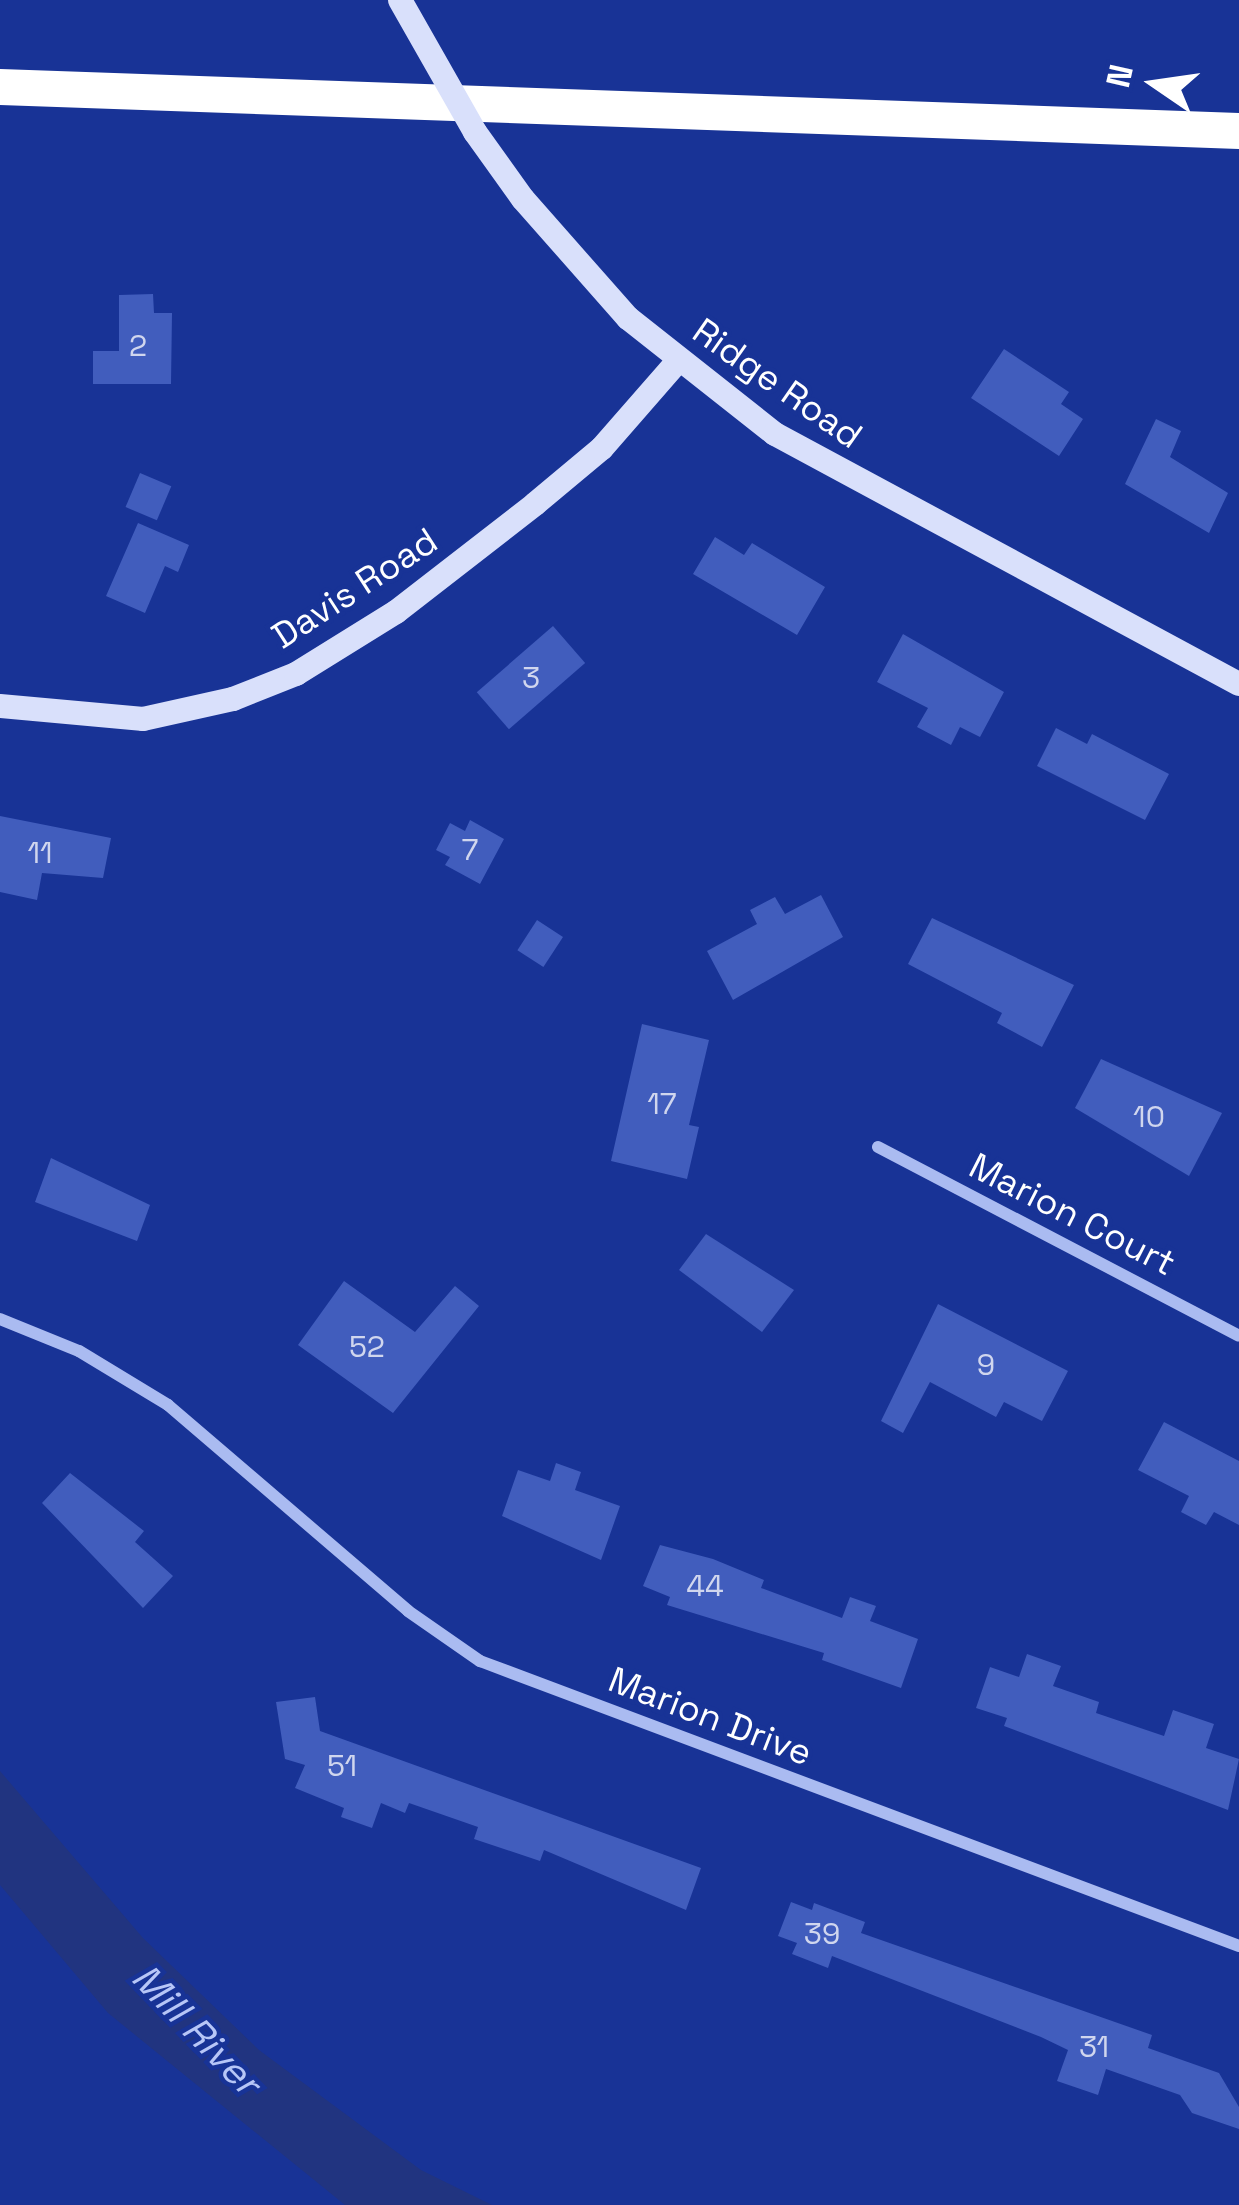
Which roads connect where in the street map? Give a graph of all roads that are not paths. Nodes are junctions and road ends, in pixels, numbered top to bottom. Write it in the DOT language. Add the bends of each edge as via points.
graph roads {
  1 [pos="400,0"];
  2 [pos="0,87"];
  3 [pos="1239,131"];
  4 [pos="677,362"];
  5 [pos="1239,684"];
  6 [pos="0,706"];
  7 [pos="878,1147"];
  8 [pos="0,1318"];
  9 [pos="1239,1336"];
  10 [pos="1239,1946"];
  1 -- 4 [label="main road, Ridge Road, bridge" via="523,199 592,281"];
  2 -- 3 [label="highway"];
  4 -- 5 [label="main road, Ridge Road" via="823,464"];
  4 -- 6 [label="main road, Davis Road" via="602,448 518,518 396,612 296,674 233,699 143,719"];
  7 -- 9 [label="street, Marion Court"];
  8 -- 10 [label="street, Marion Drive" via="122,1374 218,1443 408,1611 480,1661"];
}
